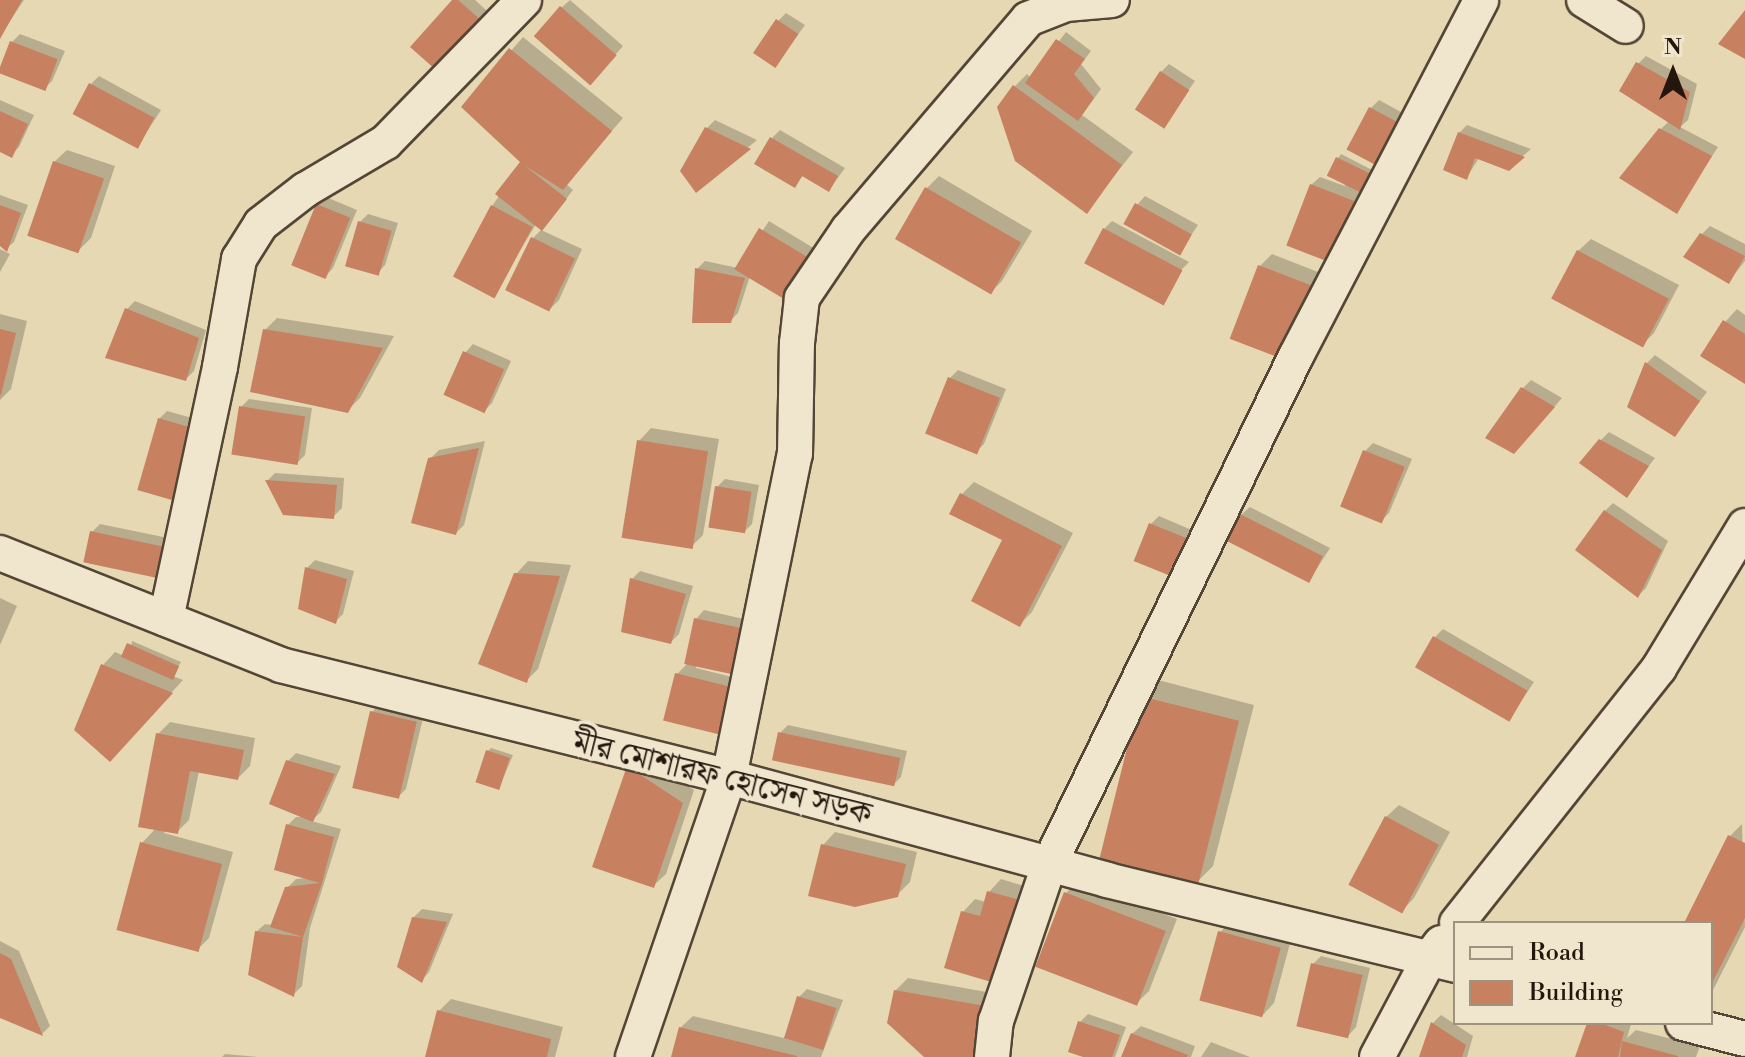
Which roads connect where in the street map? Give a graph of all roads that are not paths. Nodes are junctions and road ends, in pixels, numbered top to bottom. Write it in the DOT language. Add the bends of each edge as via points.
graph roads {
  1 [pos="524,0"];
  2 [pos="1112,0"];
  3 [pos="1481,0"];
  4 [pos="1584,0"];
  5 [pos="1626,26"];
  6 [pos="1745,526"];
  7 [pos="0,553"];
  8 [pos="166,619"];
  9 [pos="729,777"];
  10 [pos="1049,865"];
  11 [pos="1458,921"];
  12 [pos="1453,932"];
  13 [pos="1442,962"];
  14 [pos="1691,1025"];
  15 [pos="1745,1039"];
  16 [pos="633,1057"];
  17 [pos="992,1057"];
  18 [pos="1377,1057"];
  1 -- 8 [label="street" via="386,142 305,190 261,224 239,259"];
  2 -- 9 [label="street" via="1066,4 1028,19 848,230 802,298 795,454"];
  3 -- 10 [label="street" via="1296,356"];
  4 -- 5 [label="street"];
  6 -- 11 [label="street" via="1659,668"];
  7 -- 8 [label="street, মীর মোশারফ হোসেন সড়ক"];
  8 -- 9 [label="street, মীর মোশারফ হোসেন সড়ক" via="281,665"];
  9 -- 10 [label="street, মীর মোশারফ হোসেন সড়ক"];
  9 -- 16 [label="street"];
  10 -- 13 [label="street, মীর মোশারফ হোসেন সড়ক"];
  10 -- 17 [label="street" via="996,1021"];
  12 -- 13 [label="street"];
  13 -- 18 [label="street"];
  14 -- 15 [label="street"];
}
